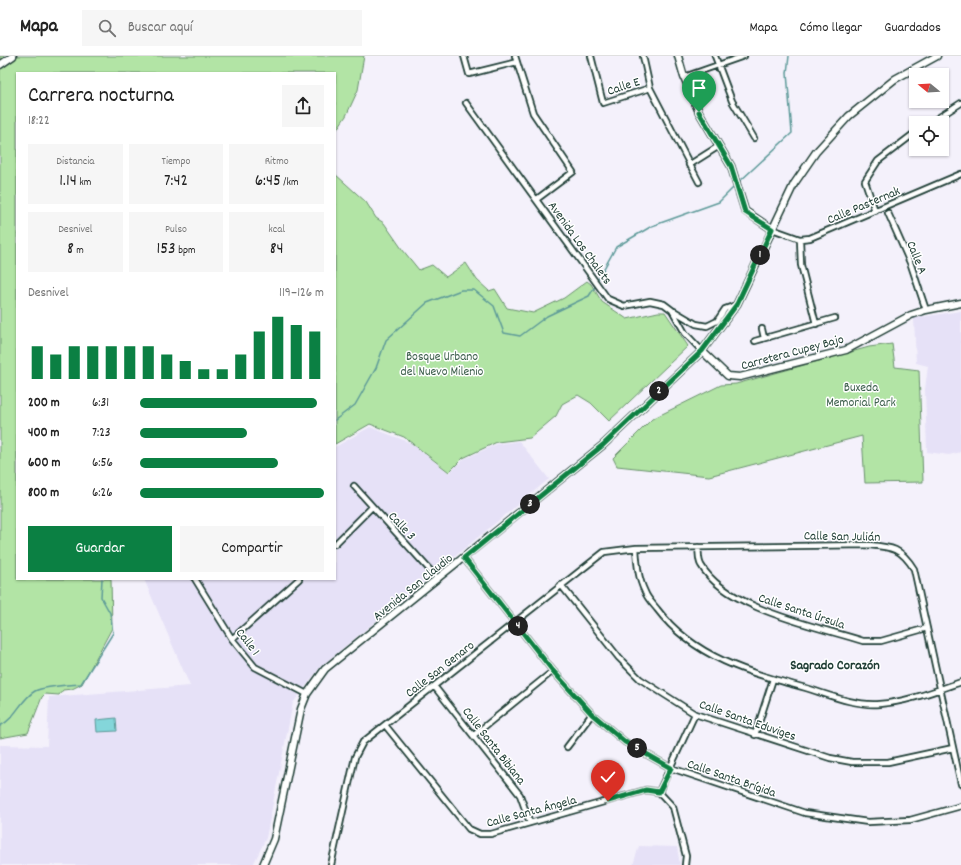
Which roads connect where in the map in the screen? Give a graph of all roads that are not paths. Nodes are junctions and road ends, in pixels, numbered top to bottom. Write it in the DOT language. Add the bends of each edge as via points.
graph roads {
  1 [pos="13,56"];
  2 [pos="464,56"];
  3 [pos="515,56"];
  4 [pos="591,56"];
  5 [pos="642,56"];
  6 [pos="678,56"];
  7 [pos="715,56"];
  8 [pos="744,56"];
  9 [pos="937,56"];
  10 [pos="517,62"];
  11 [pos="0,65"];
  12 [pos="718,66"];
  13 [pos="684,77"];
  14 [pos="650,88"];
  15 [pos="466,103"];
  16 [pos="961,103"];
  17 [pos="941,116"];
  18 [pos="754,138"];
  19 [pos="909,138"];
  20 [pos="719,146"];
  21 [pos="689,165"];
  22 [pos="961,176"];
  23 [pos="699,182"];
  24 [pos="537,199"];
  25 [pos="875,211"];
  26 [pos="888,213"];
  27 [pos="772,229"];
  28 [pos="800,239"];
  29 [pos="961,303"];
  30 [pos="737,304"];
  31 [pos="672,310"];
  32 [pos="926,310"];
  33 [pos="836,318"];
  34 [pos="816,324"];
  35 [pos="762,329"];
  36 [pos="764,338"];
  37 [pos="755,341"];
  38 [pos="702,351"];
  39 [pos="354,486"];
  40 [pos="372,507"];
  41 [pos="336,543"];
  42 [pos="698,547"];
  43 [pos="636,548"];
  44 [pos="464,558"];
  45 [pos="438,579"];
  46 [pos="196,580"];
  47 [pos="298,580"];
  48 [pos="560,585"];
  49 [pos="514,622"];
  50 [pos="927,628"];
  51 [pos="232,639"];
  52 [pos="553,671"];
  53 [pos="773,679"];
  54 [pos="961,682"];
  55 [pos="434,686"];
  56 [pos="941,689"];
  57 [pos="307,694"];
  58 [pos="592,714"];
  59 [pos="695,714"];
  60 [pos="385,725"];
  61 [pos="474,735"];
  62 [pos="755,735"];
  63 [pos="567,747"];
  64 [pos="954,748"];
  65 [pos="671,768"];
  66 [pos="961,784"];
  67 [pos="659,792"];
  68 [pos="961,806"];
  69 [pos="530,823"];
  70 [pos="263,865"];
  71 [pos="331,865"];
  72 [pos="685,865"];
  1 -- 11 [label="street"];
  2 -- 10 [label="street" via="469,74"];
  3 -- 10 [label="street"];
  4 -- 14 [label="street, Calle E" via="603,103"];
  5 -- 14 [label="street"];
  6 -- 13 [label="street"];
  7 -- 12 [label="street"];
  8 -- 12 [label="street"];
  9 -- 27 [label="street, Avenida San Claudio" via="895,79 849,116 816,152 794,184"];
  10 -- 24 [label="street" via="533,113 573,172"];
  12 -- 13 [label="street"];
  12 -- 18 [label="street" via="732,101"];
  13 -- 20 [label="street" via="699,112"];
  14 -- 21 [label="street"];
  15 -- 24 [label="street, Avenida Los Chalets"];
  16 -- 17 [label="street"];
  19 -- 25 [label="street" via="878,162 865,181"];
  20 -- 21 [label="street"];
  20 -- 27 [label="street" via="731,166 745,212"];
  21 -- 23 [label="street"];
  22 -- 25 [label="street, Calle Pasternak"];
  24 -- 31 [label="street, Avenida Los Chalets" via="608,299 624,306 650,301 664,304"];
  25 -- 28 [label="street, Calle Pasternak" via="810,238"];
  26 -- 32 [label="street, Calle A"];
  27 -- 28 [label="street"];
  27 -- 30 [label="street, Avenida San Claudio"];
  28 -- 34 [label="street" via="801,266"];
  29 -- 32 [label="street, Carretera Cupey Bajo"];
  30 -- 31 [label="street, Avenida Los Chalets" via="725,309 717,321 707,326 686,319"];
  30 -- 38 [label="street, Avenida San Claudio"];
  31 -- 38 [label="street" via="685,334"];
  32 -- 38 [label="street, Carretera Cupey Bajo" via="911,315 846,350 740,377 728,376"];
  33 -- 34 [label="street"];
  34 -- 36 [label="street"];
  35 -- 36 [label="street"];
  36 -- 37 [label="street"];
  38 -- 44 [label="street, Avenida San Claudio" via="603,445"];
  39 -- 40 [label="street, Calle 3"];
  40 -- 41 [label="street"];
  40 -- 45 [label="street, Calle 3"];
  42 -- 43 [label="street, Calle San Julián"];
  42 -- 50 [label="street, Calle Santa Úrsula" via="700,563 712,580 732,596 758,608 863,641 881,641"];
  42 -- 50 [label="street, Calle San Julián" via="869,545 893,548 907,556 914,569"];
  43 -- 48 [label="street, Calle San Genaro" via="604,552"];
  43 -- 53 [label="street" via="638,574 645,593 670,626 694,645 723,662"];
  44 -- 45 [label="street, Avenida San Claudio"];
  44 -- 49 [label="street, Calle Santa Brígida"];
  45 -- 57 [label="street, Avenida San Claudio" via="325,668"];
  46 -- 51 [label="street, Calle 1"];
  47 -- 51 [label="street"];
  48 -- 49 [label="street, Calle San Genaro"];
  48 -- 59 [label="street, Calle Santa Eduviges" via="635,674"];
  49 -- 52 [label="street, Calle Santa Brígida"];
  49 -- 55 [label="street, Calle San Genaro"];
  50 -- 56 [label="street, Calle San Julián"];
  51 -- 57 [label="street, Calle 1" via="256,667"];
  52 -- 58 [label="street, Calle Santa Brígida"];
  52 -- 61 [label="street"];
  53 -- 56 [label="street" via="862,704 908,699"];
  53 -- 62 [label="street"];
  54 -- 56 [label="street"];
  55 -- 60 [label="street, Calle San Genaro"];
  55 -- 61 [label="street, Calle Santa Bibiana"];
  56 -- 64 [label="street, Calle San Julián"];
  57 -- 70 [label="street, Avenida San Claudio" via="299,716 274,839"];
  58 -- 63 [label="street"];
  58 -- 65 [label="street, Calle Santa Brígida" via="625,742"];
  59 -- 62 [label="street, Calle Santa Eduviges"];
  59 -- 65 [label="street"];
  60 -- 69 [label="street, Calle Santa Ángela" via="469,829 480,834 491,834"];
  60 -- 71 [label="street, Calle San Genaro" via="363,742 356,757"];
  61 -- 69 [label="street, Calle Santa Bibiana" via="520,795"];
  62 -- 64 [label="street, Calle Santa Eduviges" via="830,758 852,762 888,762"];
  64 -- 66 [label="street, Calle San Julián"];
  65 -- 67 [label="street"];
  65 -- 68 [label="street, Calle Santa Brígida" via="805,813 868,822 910,820"];
  67 -- 69 [label="street, Calle Santa Ángela" via="646,790"];
  67 -- 72 [label="street" via="673,807 686,856"];
}
